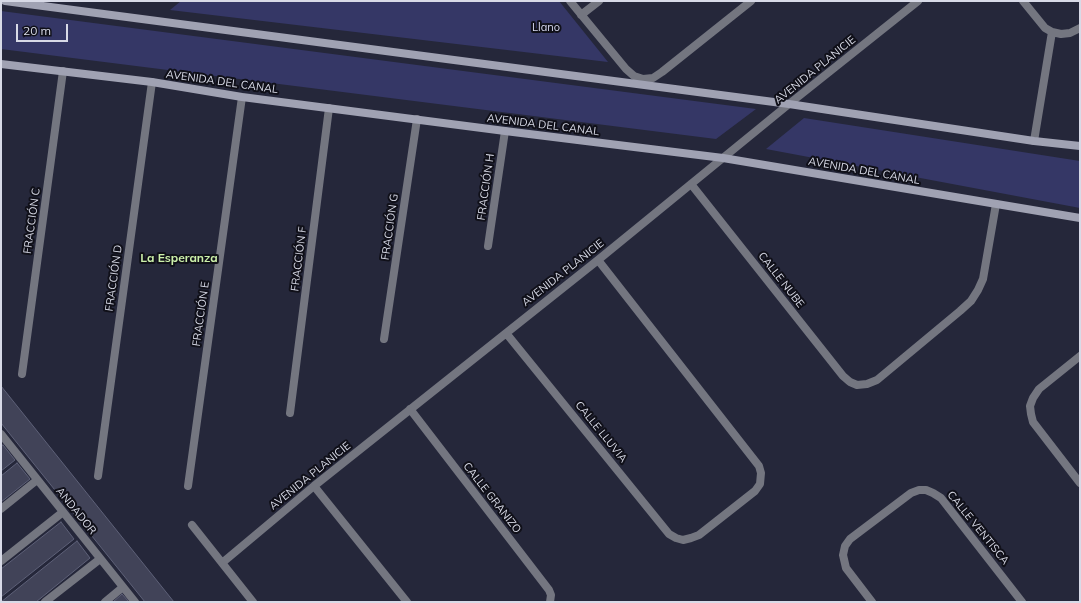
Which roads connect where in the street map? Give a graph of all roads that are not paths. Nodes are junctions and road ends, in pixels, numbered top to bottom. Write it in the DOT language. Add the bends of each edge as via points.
graph roads {
  1 [pos="5,1"];
  2 [pos="570,1"];
  3 [pos="599,1"];
  4 [pos="751,1"];
  5 [pos="918,1"];
  6 [pos="1023,1"];
  7 [pos="581,15"];
  8 [pos="1080,28"];
  9 [pos="1052,32"];
  10 [pos="1,64"];
  11 [pos="63,71"];
  12 [pos="152,82"];
  13 [pos="242,97"];
  14 [pos="790,104"];
  15 [pos="329,108"];
  16 [pos="417,119"];
  17 [pos="505,131"];
  18 [pos="1034,141"];
  19 [pos="1080,146"];
  20 [pos="723,158"];
  21 [pos="691,184"];
  22 [pos="996,204"];
  23 [pos="1080,218"];
  24 [pos="488,246"];
  25 [pos="598,260"];
  26 [pos="506,333"];
  27 [pos="384,339"];
  28 [pos="1080,356"];
  29 [pos="22,374"];
  30 [pos="410,409"];
  31 [pos="290,413"];
  32 [pos="1,436"];
  33 [pos="98,476"];
  34 [pos="37,480"];
  35 [pos="1080,483"];
  36 [pos="188,486"];
  37 [pos="314,486"];
  38 [pos="1,509"];
  39 [pos="63,512"];
  40 [pos="192,525"];
  41 [pos="100,558"];
  42 [pos="1,561"];
  43 [pos="222,563"];
  44 [pos="123,587"];
  45 [pos="45,602"];
  46 [pos="105,602"];
  47 [pos="135,602"];
  48 [pos="252,602"];
  49 [pos="407,602"];
  50 [pos="550,602"];
  51 [pos="872,602"];
  52 [pos="1022,602"];
  1 -- 14 [label="main road"];
  2 -- 7 [label="street"];
  3 -- 7 [label="street"];
  4 -- 7 [label="street" via="653,78 634,76"];
  5 -- 14 [label="street, AVENIDA PLANICIE"];
  6 -- 9 [label="street" via="1045,28"];
  8 -- 9 [label="street" via="1070,33"];
  9 -- 18 [label="street"];
  10 -- 11 [label="main road, AVENIDA DEL CANAL"];
  11 -- 12 [label="main road, AVENIDA DEL CANAL"];
  11 -- 29 [label="street, FRACCIÓN C"];
  12 -- 13 [label="main road, AVENIDA DEL CANAL"];
  12 -- 33 [label="street, FRACCIÓN D"];
  13 -- 15 [label="main road, AVENIDA DEL CANAL"];
  13 -- 36 [label="street, FRACCIÓN E"];
  14 -- 18 [label="main road"];
  14 -- 20 [label="street, AVENIDA PLANICIE"];
  15 -- 16 [label="main road, AVENIDA DEL CANAL"];
  15 -- 31 [label="street, FRACCIÓN F"];
  16 -- 17 [label="main road, AVENIDA DEL CANAL"];
  16 -- 27 [label="street, FRACCIÓN G"];
  17 -- 20 [label="main road, AVENIDA DEL CANAL"];
  17 -- 24 [label="street, FRACCIÓN H"];
  18 -- 19 [label="main road"];
  20 -- 21 [label="street, AVENIDA PLANICIE"];
  20 -- 22 [label="main road, AVENIDA DEL CANAL"];
  21 -- 22 [label="street, CALLE NUBE" via="843,376 857,384 877,380 971,300 983,279"];
  21 -- 25 [label="street, AVENIDA PLANICIE"];
  22 -- 23 [label="main road, AVENIDA DEL CANAL"];
  25 -- 26 [label="street, AVENIDA PLANICIE"];
  25 -- 26 [label="street, CALLE LLUVIA" via="759,466 760,484 730,510 699,534 683,540 670,534"];
  26 -- 30 [label="street, AVENIDA PLANICIE"];
  28 -- 35 [label="street" via="1038,389 1030,406 1033,422"];
  30 -- 37 [label="street, AVENIDA PLANICIE"];
  30 -- 50 [label="street, CALLE GRANIZO" via="549,590"];
  32 -- 34 [label="street, ANDADOR"];
  34 -- 38 [label="street"];
  34 -- 39 [label="street, ANDADOR"];
  37 -- 43 [label="street, AVENIDA PLANICIE"];
  37 -- 49 [label="street"];
  39 -- 41 [label="street, ANDADOR"];
  39 -- 42 [label="street"];
  40 -- 43 [label="street"];
  41 -- 44 [label="street, ANDADOR"];
  41 -- 45 [label="street"];
  43 -- 48 [label="street"];
  44 -- 46 [label="street"];
  44 -- 47 [label="street, ANDADOR"];
  51 -- 52 [label="street, CALLE VENTISCA" via="846,568 843,555 845,546 850,539 911,493 919,490 933,492 941,498"];
}
